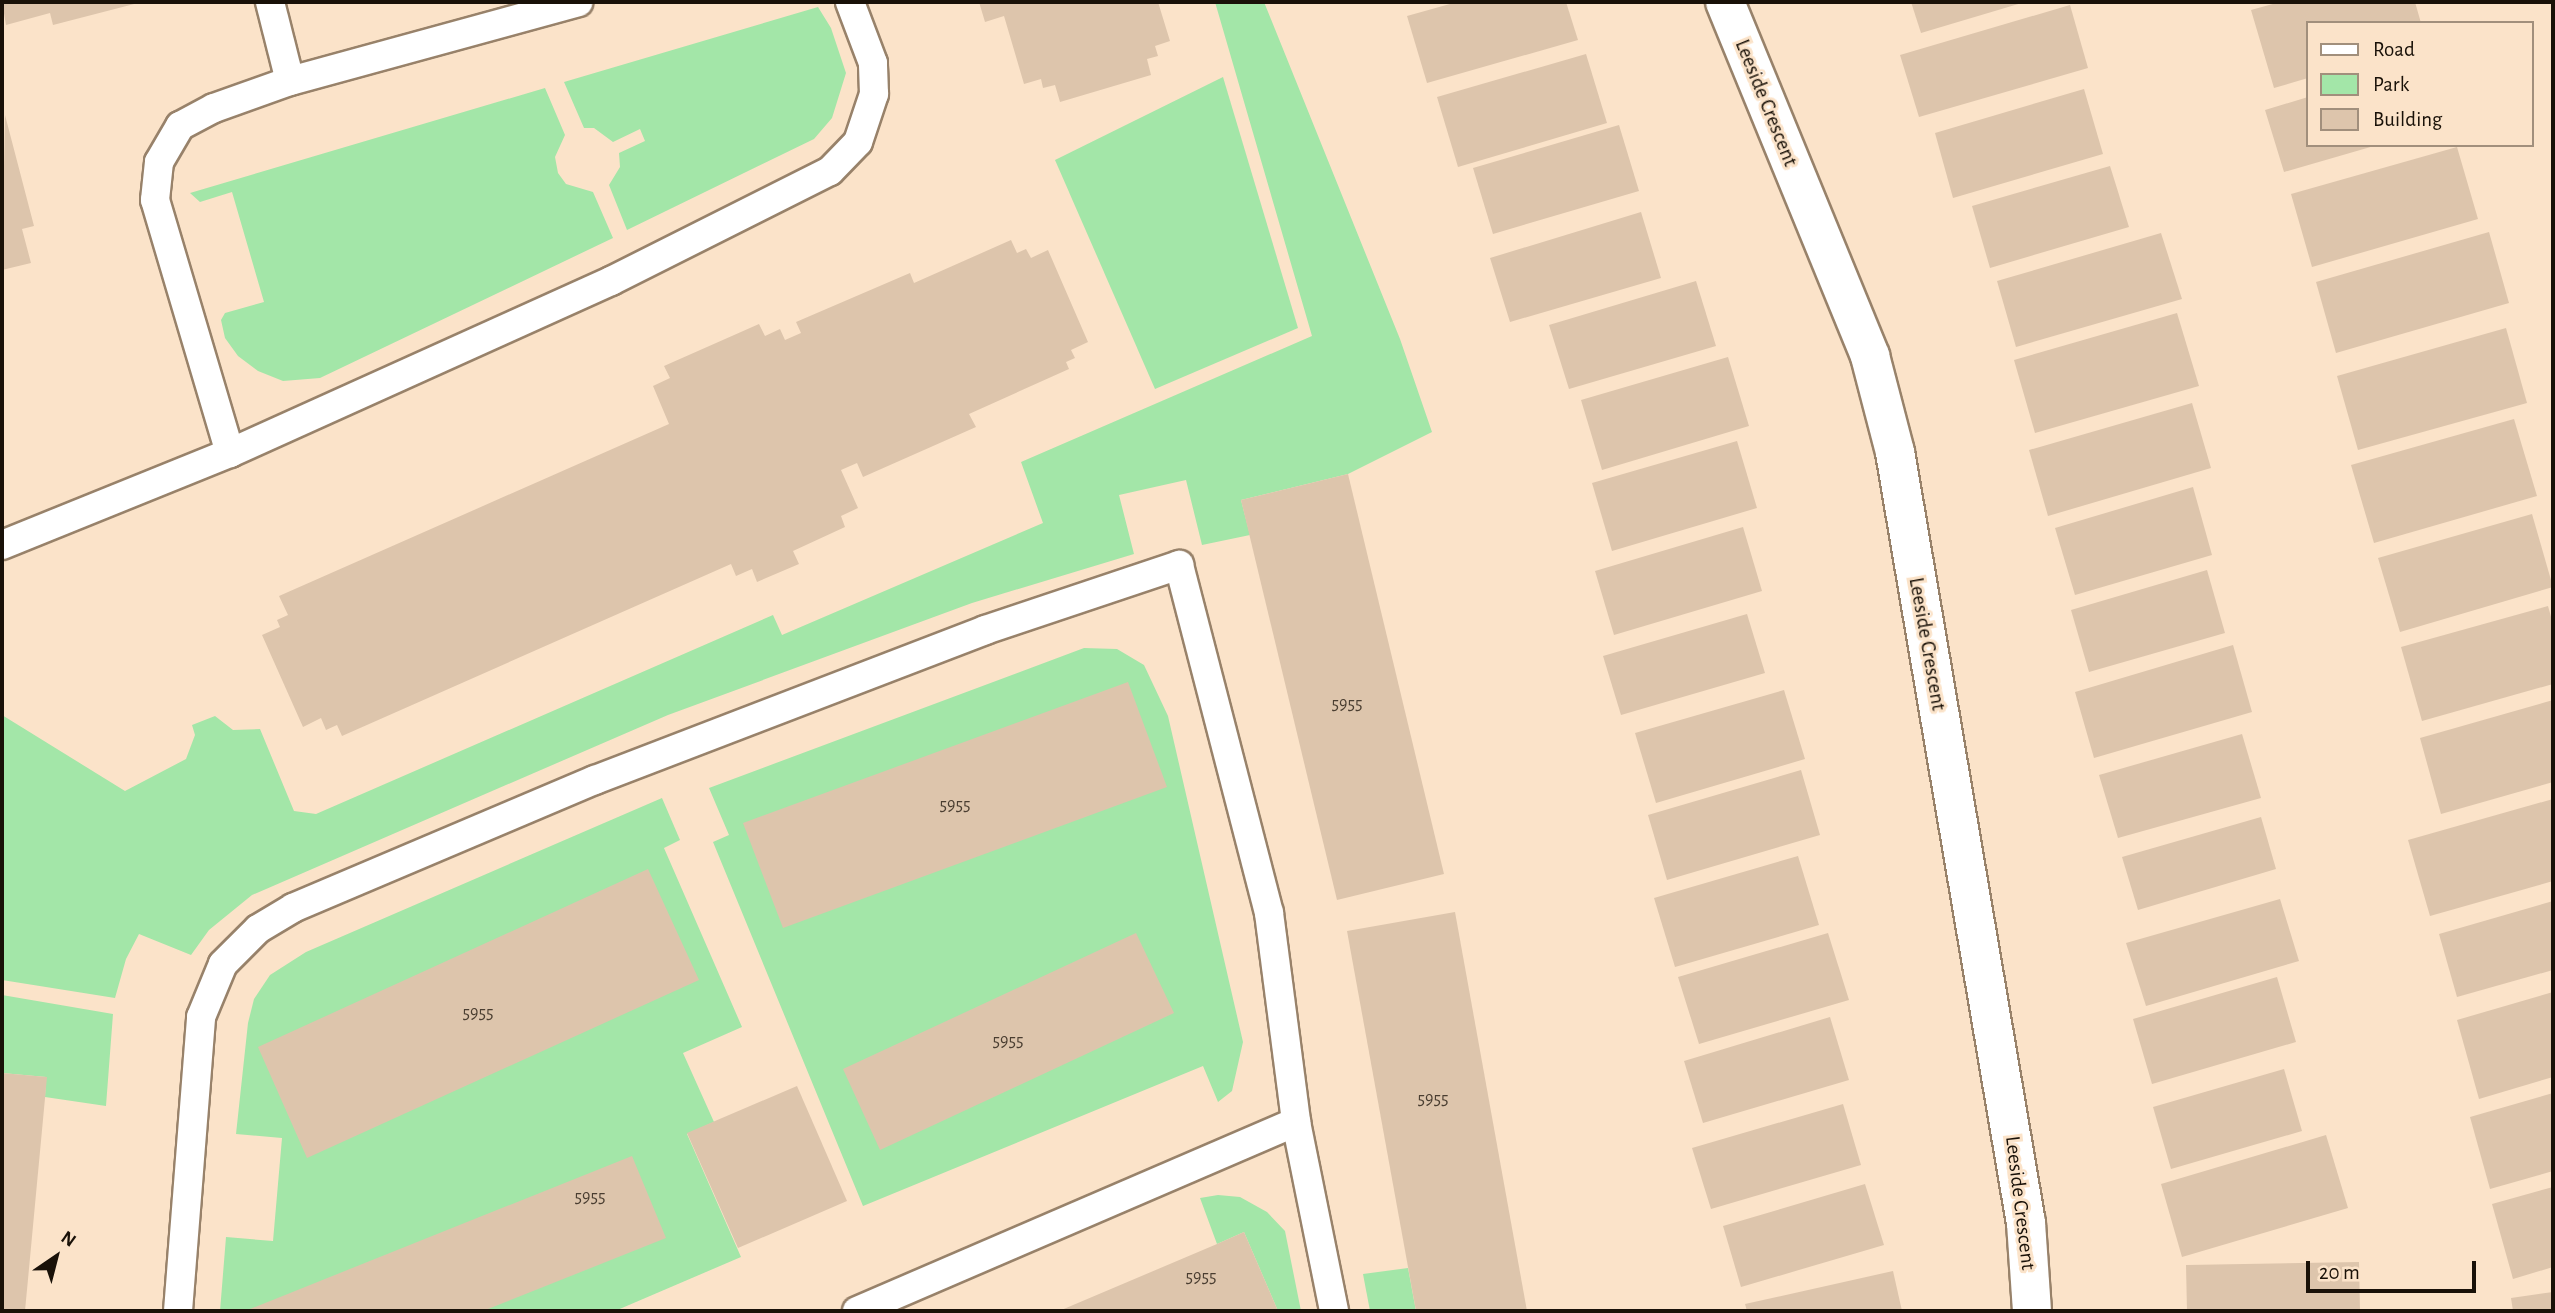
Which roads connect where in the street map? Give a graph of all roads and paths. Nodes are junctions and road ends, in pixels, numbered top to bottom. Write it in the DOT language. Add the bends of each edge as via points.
graph roads {
  1 [pos="270,2"];
  2 [pos="578,2"];
  3 [pos="850,2"];
  4 [pos="1725,2"];
  5 [pos="290,81"];
  6 [pos="230,453"];
  7 [pos="2,545"];
  8 [pos="1296,1122"];
  9 [pos="178,1311"];
  10 [pos="858,1311"];
  11 [pos="1334,1311"];
  12 [pos="2032,1311"];
  1 -- 5 [label="lane"];
  2 -- 5 [label="lane"];
  3 -- 6 [label="lane" via="873,63 874,94 858,142 830,171 611,281"];
  4 -- 12 [label="street, Leeside Crescent" via="1870,356 1895,452 2026,1223"];
  5 -- 6 [label="lane" via="214,108 180,126 159,162 155,200"];
  6 -- 7 [label="lane"];
  8 -- 9 [label="lane" via="1269,913 1179,565 985,630 595,780 293,908 258,929 223,964 201,1017"];
  8 -- 10 [label="lane"];
  8 -- 11 [label="lane"];
}
